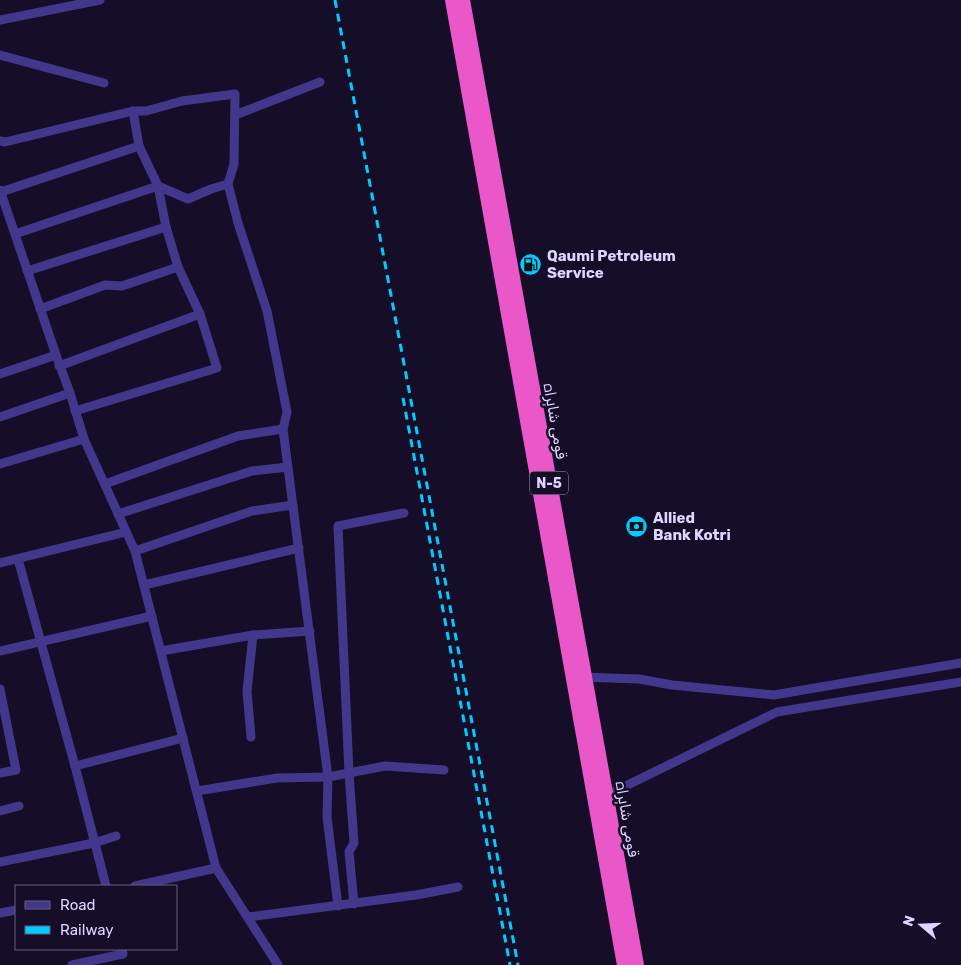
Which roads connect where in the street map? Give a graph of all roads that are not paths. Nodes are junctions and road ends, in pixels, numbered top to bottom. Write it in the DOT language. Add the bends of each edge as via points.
graph roads {
  1 [pos="100,0"];
  2 [pos="452,0"];
  3 [pos="463,0"];
  4 [pos="0,20"];
  5 [pos="0,55"];
  6 [pos="320,82"];
  7 [pos="104,83"];
  8 [pos="133,111"];
  9 [pos="236,115"];
  10 [pos="0,141"];
  11 [pos="139,146"];
  12 [pos="228,184"];
  13 [pos="158,186"];
  14 [pos="0,191"];
  15 [pos="166,227"];
  16 [pos="15,234"];
  17 [pos="178,267"];
  18 [pos="27,271"];
  19 [pos="40,309"];
  20 [pos="200,314"];
  21 [pos="56,355"];
  22 [pos="59,366"];
  23 [pos="0,374"];
  24 [pos="70,393"];
  25 [pos="75,411"];
  26 [pos="0,417"];
  27 [pos="283,429"];
  28 [pos="84,439"];
  29 [pos="0,464"];
  30 [pos="288,467"];
  31 [pos="105,484"];
  32 [pos="293,505"];
  33 [pos="404,513"];
  34 [pos="118,514"];
  35 [pos="126,532"];
  36 [pos="299,548"];
  37 [pos="135,551"];
  38 [pos="18,559"];
  39 [pos="0,563"];
  40 [pos="144,585"];
  41 [pos="152,616"];
  42 [pos="310,631"];
  43 [pos="253,635"];
  44 [pos="40,642"];
  45 [pos="0,651"];
  46 [pos="161,651"];
  47 [pos="961,663"];
  48 [pos="578,677"];
  49 [pos="961,682"];
  50 [pos="0,690"];
  51 [pos="250,737"];
  52 [pos="183,738"];
  53 [pos="75,766"];
  54 [pos="444,770"];
  55 [pos="0,773"];
  56 [pos="349,773"];
  57 [pos="328,777"];
  58 [pos="196,791"];
  59 [pos="600,797"];
  60 [pos="19,806"];
  61 [pos="0,811"];
  62 [pos="116,836"];
  63 [pos="94,843"];
  64 [pos="0,862"];
  65 [pos="216,868"];
  66 [pos="106,885"];
  67 [pos="140,885"];
  68 [pos="458,887"];
  69 [pos="354,904"];
  70 [pos="338,906"];
  71 [pos="15,910"];
  72 [pos="0,913"];
  73 [pos="248,917"];
  74 [pos="122,950"];
  75 [pos="72,965"];
  76 [pos="278,965"];
  77 [pos="624,965"];
  78 [pos="637,965"];
  1 -- 4 [label="street"];
  2 -- 48 [label="highway, قومی شاہراہ / N-5"];
  3 -- 48 [label="highway, قومی شاہراہ / N-5"];
  5 -- 7 [label="street"];
  6 -- 9 [label="street"];
  8 -- 9 [label="street" via="235,94"];
  8 -- 10 [label="street"];
  8 -- 11 [label="street"];
  9 -- 12 [label="street" via="234,164"];
  11 -- 13 [label="street"];
  11 -- 14 [label="street"];
  12 -- 13 [label="street" via="188,199"];
  12 -- 27 [label="street" via="267,312 286,412"];
  13 -- 15 [label="street"];
  13 -- 16 [label="street"];
  14 -- 16 [label="street"];
  15 -- 17 [label="street"];
  15 -- 18 [label="street"];
  16 -- 18 [label="street"];
  17 -- 19 [label="street" via="122,286 105,285"];
  17 -- 20 [label="street"];
  18 -- 19 [label="street"];
  19 -- 21 [label="street"];
  20 -- 22 [label="street"];
  20 -- 25 [label="street" via="217,368"];
  21 -- 22 [label="street"];
  21 -- 23 [label="street"];
  22 -- 24 [label="street"];
  24 -- 25 [label="street"];
  24 -- 26 [label="street"];
  25 -- 28 [label="street"];
  27 -- 30 [label="street"];
  27 -- 31 [label="street" via="238,436"];
  28 -- 29 [label="street"];
  28 -- 31 [label="street"];
  30 -- 32 [label="street"];
  30 -- 34 [label="street" via="252,471"];
  31 -- 34 [label="street"];
  32 -- 36 [label="street"];
  32 -- 37 [label="street" via="252,511"];
  33 -- 56 [label="street" via="338,526"];
  34 -- 35 [label="street"];
  35 -- 37 [label="street"];
  35 -- 38 [label="street"];
  36 -- 40 [label="street"];
  36 -- 42 [label="street"];
  37 -- 40 [label="street"];
  38 -- 39 [label="street"];
  38 -- 44 [label="street"];
  40 -- 41 [label="street"];
  41 -- 44 [label="street"];
  41 -- 46 [label="street"];
  42 -- 43 [label="street"];
  42 -- 57 [label="street"];
  43 -- 46 [label="street"];
  43 -- 51 [label="street" via="247,691"];
  44 -- 45 [label="street"];
  44 -- 53 [label="street"];
  46 -- 52 [label="street"];
  47 -- 48 [label="street" via="774,695 672,686 640,679"];
  48 -- 59 [label="highway, قومی شاہراہ / N-5"];
  49 -- 59 [label="street" via="777,712"];
  50 -- 55 [label="street" via="16,770"];
  52 -- 53 [label="street"];
  52 -- 58 [label="street"];
  53 -- 63 [label="street"];
  54 -- 56 [label="street" via="385,766"];
  56 -- 57 [label="street"];
  56 -- 69 [label="street" via="354,843 349,852"];
  57 -- 58 [label="street" via="277,778"];
  57 -- 70 [label="street" via="327,817"];
  58 -- 65 [label="street"];
  59 -- 77 [label="highway, قومی شاہراہ / N-5"];
  59 -- 78 [label="highway, قومی شاہراہ / N-5"];
  60 -- 61 [label="street"];
  62 -- 63 [label="street"];
  63 -- 64 [label="street"];
  63 -- 66 [label="street"];
  65 -- 67 [label="street"];
  65 -- 73 [label="street"];
  68 -- 69 [label="street"];
  69 -- 70 [label="street"];
  70 -- 73 [label="street"];
  71 -- 72 [label="street"];
  73 -- 76 [label="street"];
  74 -- 75 [label="street" via="124,954"];
}
